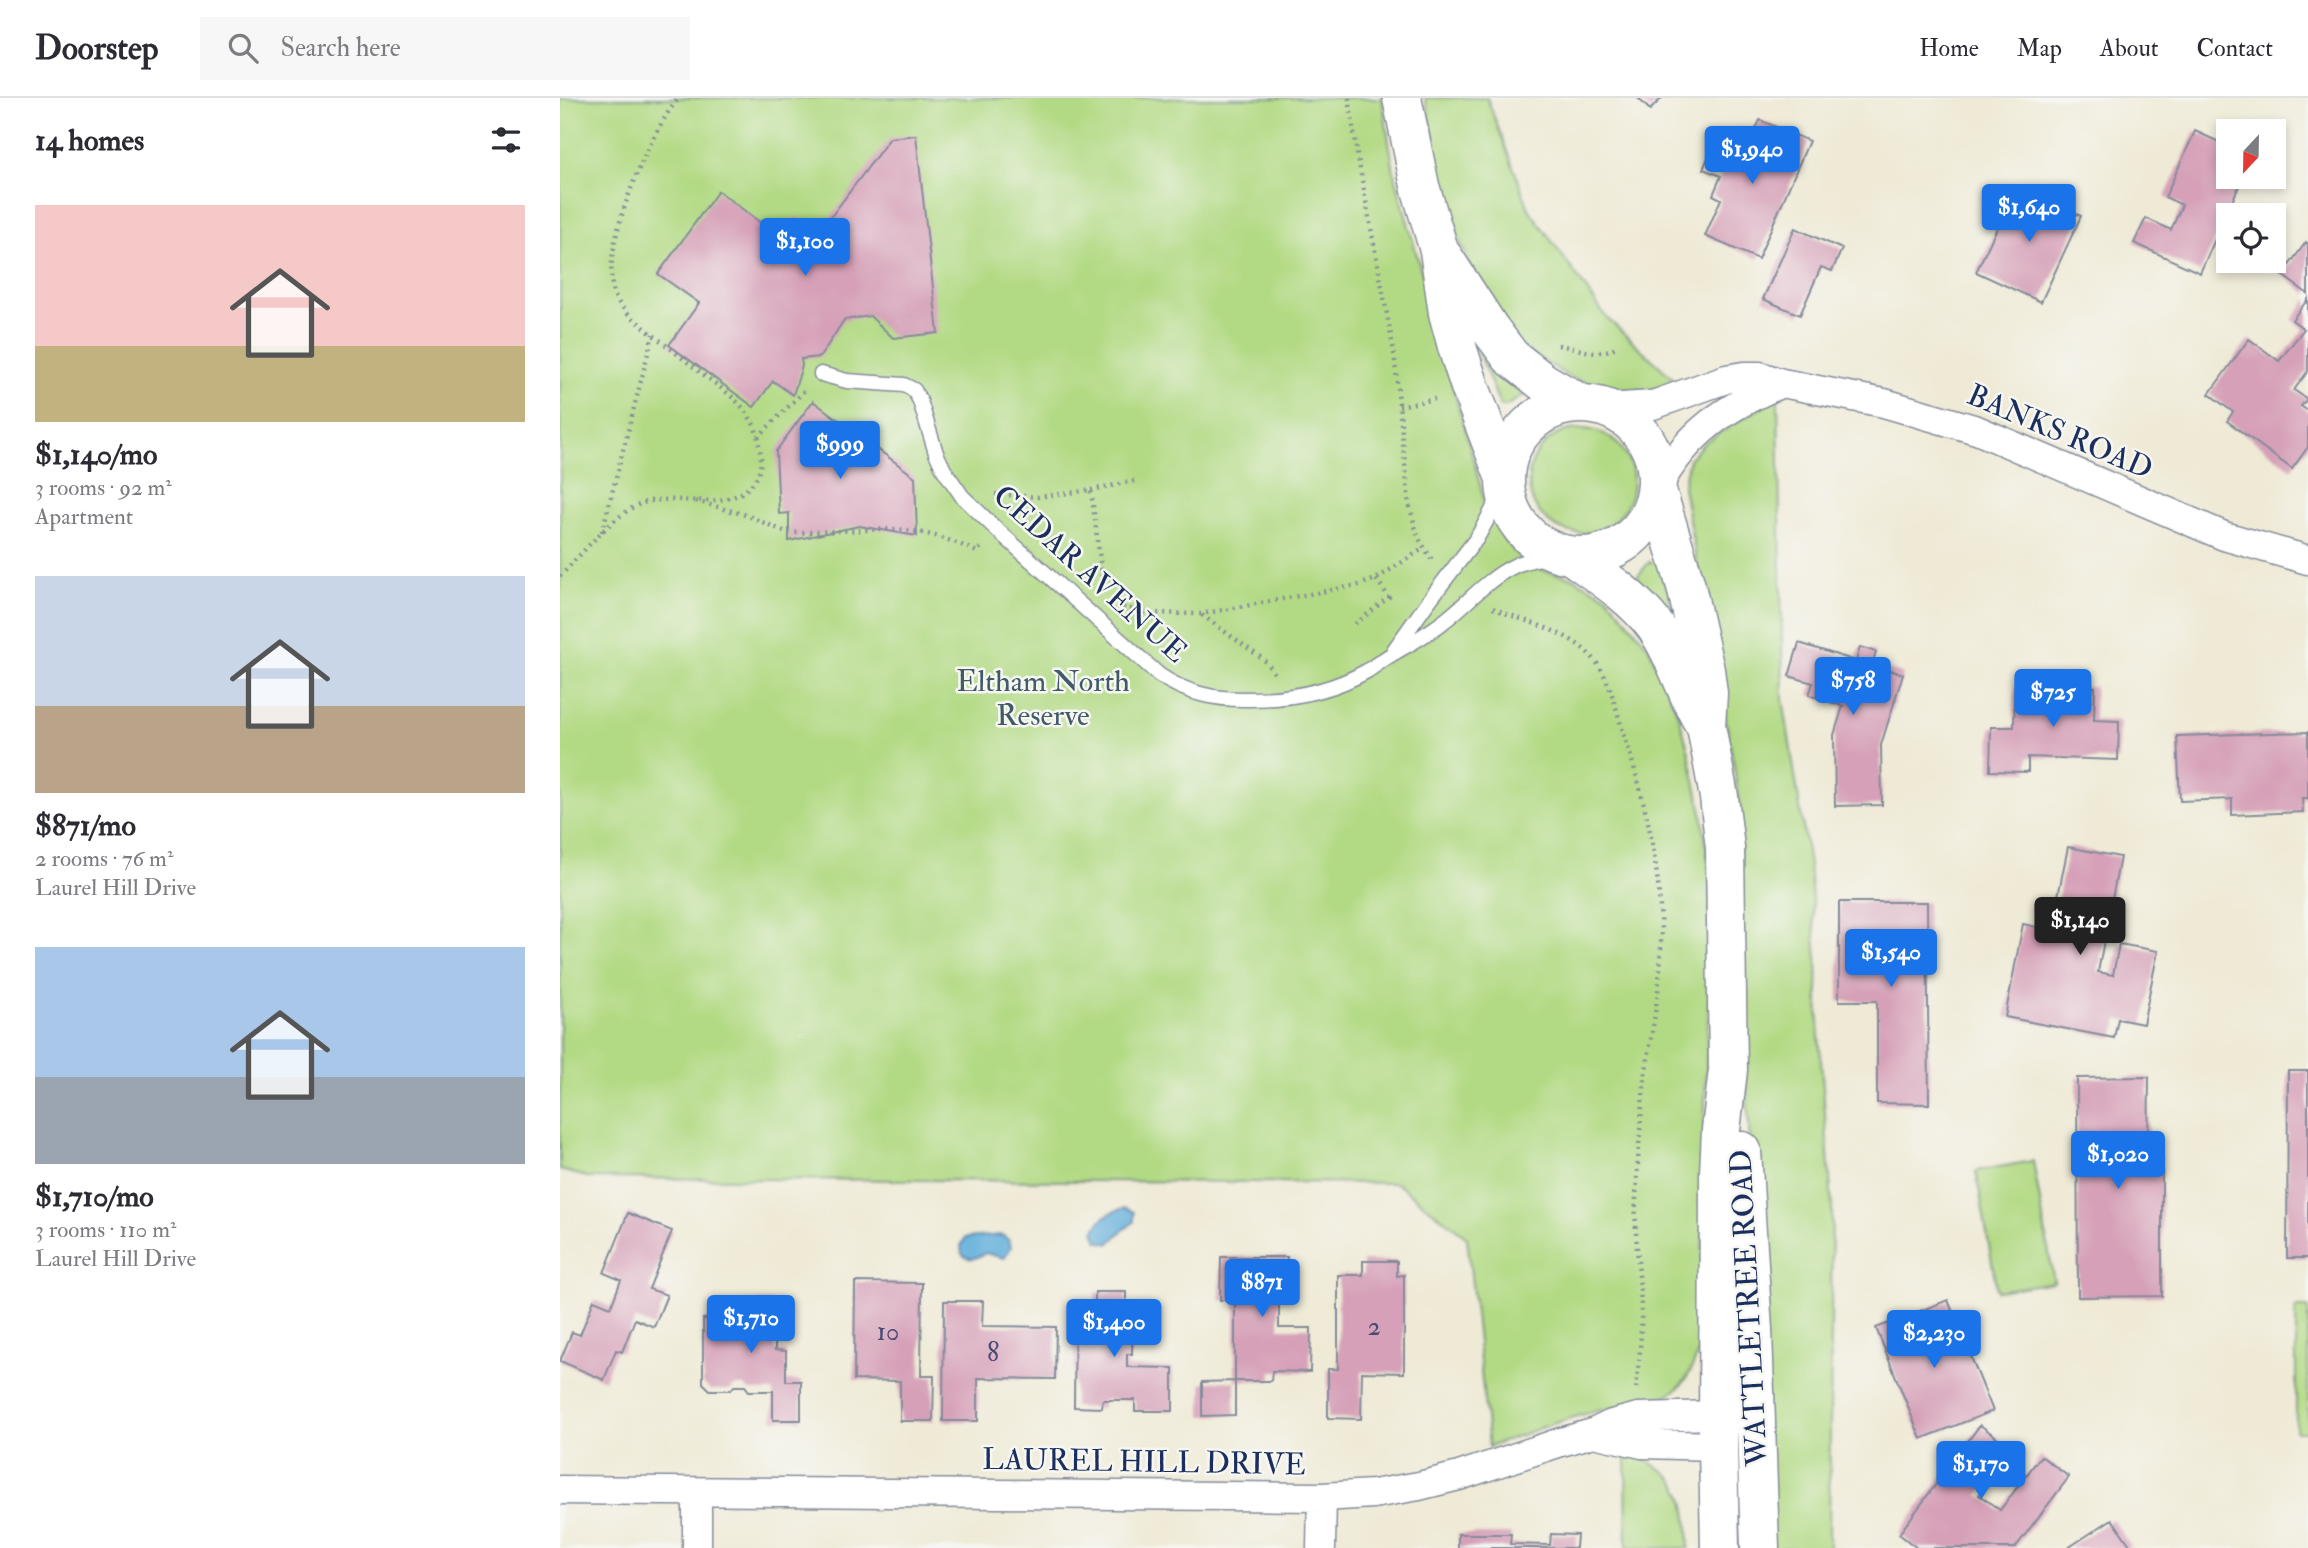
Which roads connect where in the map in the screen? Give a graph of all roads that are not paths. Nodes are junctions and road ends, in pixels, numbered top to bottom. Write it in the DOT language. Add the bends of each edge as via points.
graph roads {
  1 [pos="1402,98"];
  2 [pos="1439,250"];
  3 [pos="821,374"];
  4 [pos="1782,383"];
  5 [pos="1593,406"];
  6 [pos="1504,481"];
  7 [pos="1657,489"];
  8 [pos="1566,555"];
  9 [pos="2308,560"];
  10 [pos="1391,654"];
  11 [pos="1706,726"];
  12 [pos="1728,1070"];
  13 [pos="1757,1430"];
  14 [pos="1718,1431"];
  15 [pos="1593,1433"];
  16 [pos="560,1490"];
  17 [pos="697,1492"];
  18 [pos="1322,1497"];
  19 [pos="697,1548"];
  20 [pos="1321,1548"];
  21 [pos="1720,1548"];
  22 [pos="1760,1548"];
  1 -- 2 [label="main road"];
  2 -- 5 [label="main road" via="1511,357 1543,382"];
  2 -- 6 [label="main road" via="1458,350"];
  3 -- 10 [label="lane, CEDAR AVENUE" via="909,387 917,394 940,462 962,496 1159,675 1186,691 1237,699 1314,692 1366,671"];
  4 -- 5 [label="street, BANKS ROAD" via="1744,376 1653,405"];
  4 -- 7 [label="street" via="1738,403 1696,433"];
  4 -- 9 [label="street, BANKS ROAD" via="1958,423 2224,536"];
  5 -- 6 [label="main road" via="1558,408 1537,417 1520,433 1509,453"];
  5 -- 7 [label="main road" via="1628,419 1645,438 1655,461"];
  6 -- 8 [label="main road" via="1510,509 1522,529 1540,545"];
  6 -- 10 [label="lane, CEDAR AVENUE" via="1477,538"];
  7 -- 8 [label="main road" via="1647,519 1628,541 1591,556"];
  7 -- 11 [label="main road, WATTLETREE ROAD" via="1705,670"];
  8 -- 10 [label="lane, CEDAR AVENUE" via="1502,573 1444,621"];
  8 -- 11 [label="main road, WATTLETREE ROAD" via="1629,598 1656,628"];
  11 -- 12 [label="main road, WATTLETREE ROAD" via="1725,848"];
  12 -- 13 [label="main road, WATTLETREE ROAD" via="1744,1179"];
  12 -- 14 [label="main road, WATTLETREE ROAD" via="1719,1173"];
  13 -- 14 [label="main road"];
  13 -- 22 [label="main road, WATTLETREE ROAD"];
  14 -- 15 [label="street, LAUREL HILL DRIVE" via="1642,1444"];
  14 -- 15 [label="street" via="1634,1418"];
  14 -- 21 [label="main road, WATTLETREE ROAD"];
  15 -- 18 [label="street, LAUREL HILL DRIVE" via="1419,1486"];
  16 -- 17 [label="street, LAUREL HILL DRIVE"];
  17 -- 18 [label="street, LAUREL HILL DRIVE"];
  17 -- 19 [label="street"];
  18 -- 20 [label="street"];
}
